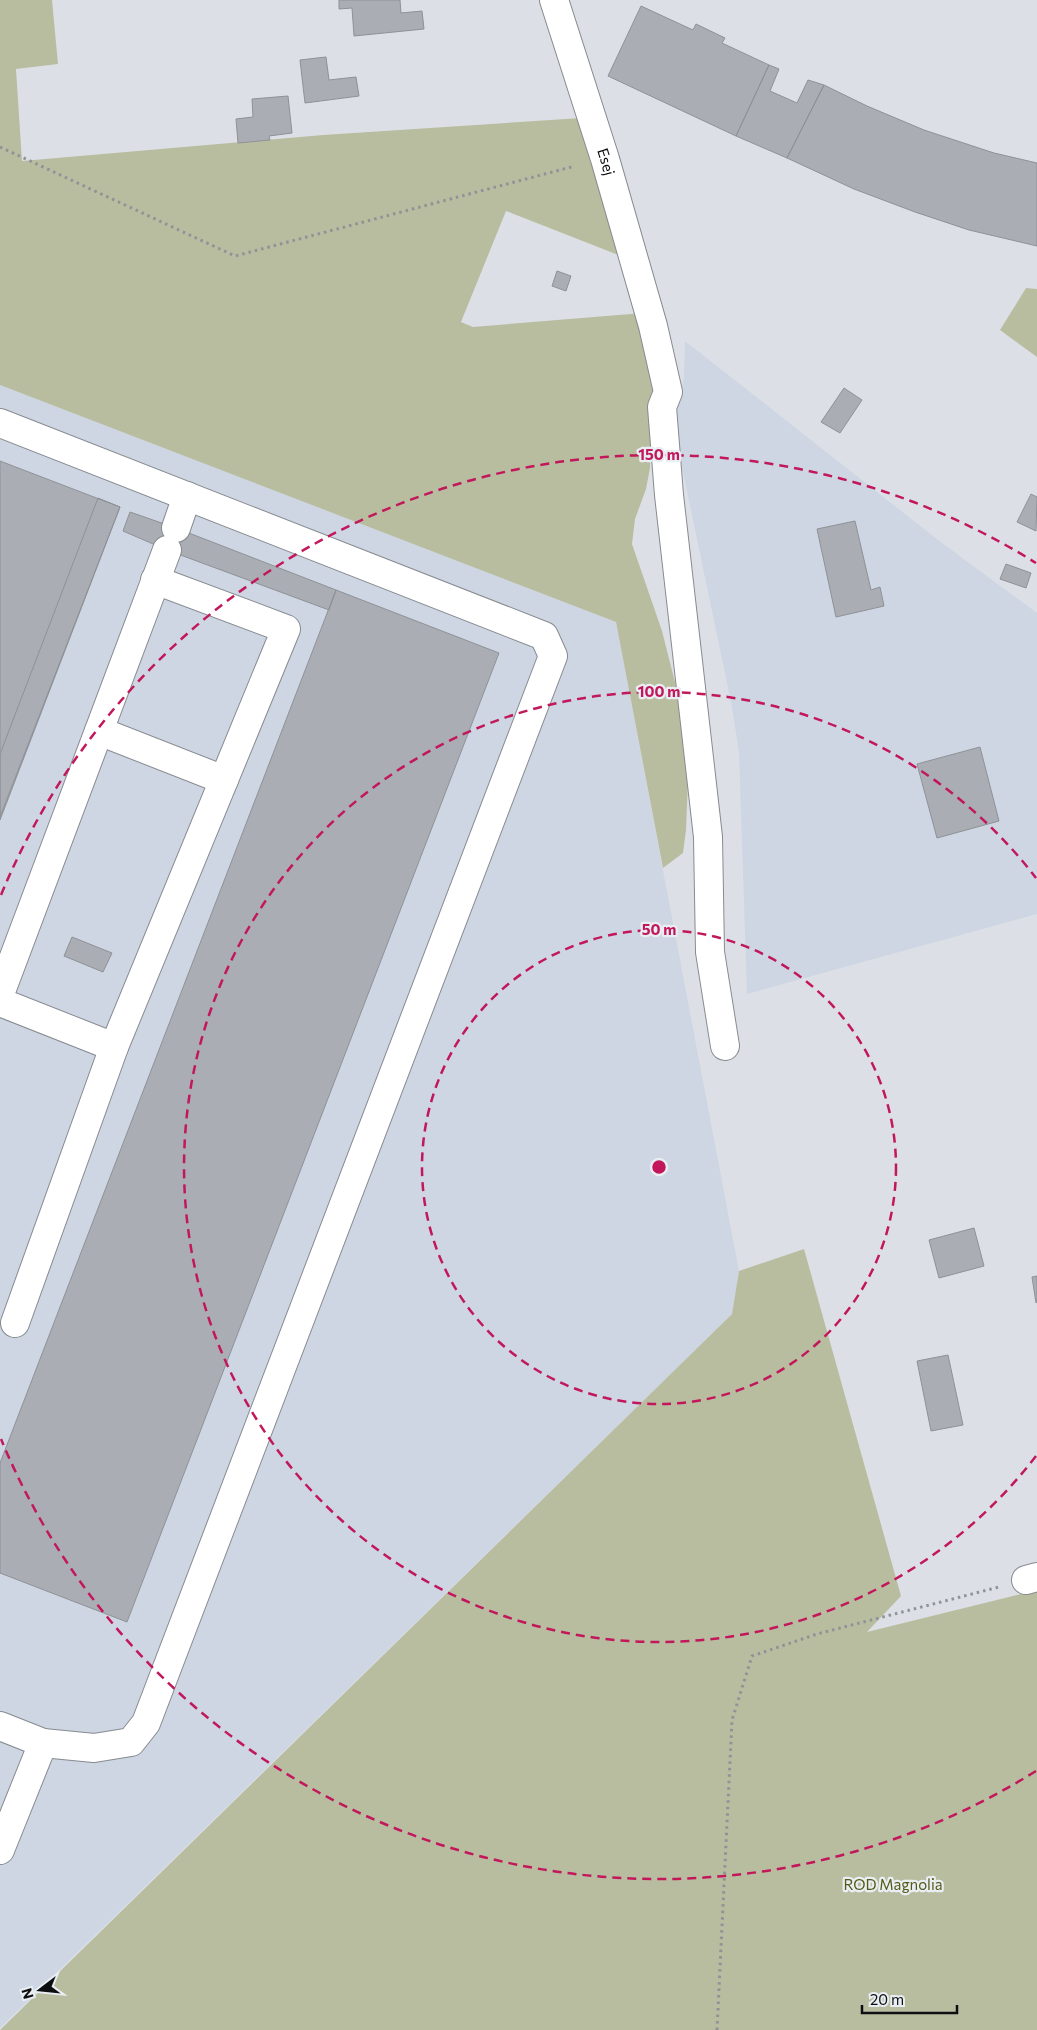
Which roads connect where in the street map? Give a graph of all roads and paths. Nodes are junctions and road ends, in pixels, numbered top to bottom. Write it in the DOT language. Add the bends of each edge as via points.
graph roads {
  1 [pos="554,0"];
  2 [pos="0,147"];
  3 [pos="605,159"];
  4 [pos="0,423"];
  5 [pos="187,496"];
  6 [pos="156,580"];
  7 [pos="99,732"];
  8 [pos="224,780"];
  9 [pos="0,994"];
  10 [pos="0,1002"];
  11 [pos="114,1046"];
  12 [pos="725,1046"];
  13 [pos="15,1323"];
  14 [pos="1031,1578"];
  15 [pos="0,1726"];
  16 [pos="43,1743"];
  17 [pos="0,1850"];
  18 [pos="717,2030"];
  1 -- 3 [label="street, Esej"];
  2 -- 3 [label="path" via="235,256"];
  3 -- 12 [label="street, Esej" via="653,326 668,392 662,407 669,494 708,837 710,952"];
  4 -- 5 [label="street"];
  5 -- 6 [label="street"];
  5 -- 16 [label="street" via="544,636 552,656 146,1723 131,1742 94,1748"];
  6 -- 7 [label="street"];
  6 -- 8 [label="street" via="286,629"];
  7 -- 8 [label="street"];
  7 -- 9 [label="street"];
  8 -- 11 [label="street"];
  10 -- 11 [label="street"];
  11 -- 13 [label="street"];
  14 -- 18 [label="path" via="816,1634 752,1656 732,1720"];
  15 -- 16 [label="street"];
  16 -- 17 [label="street"];
}
